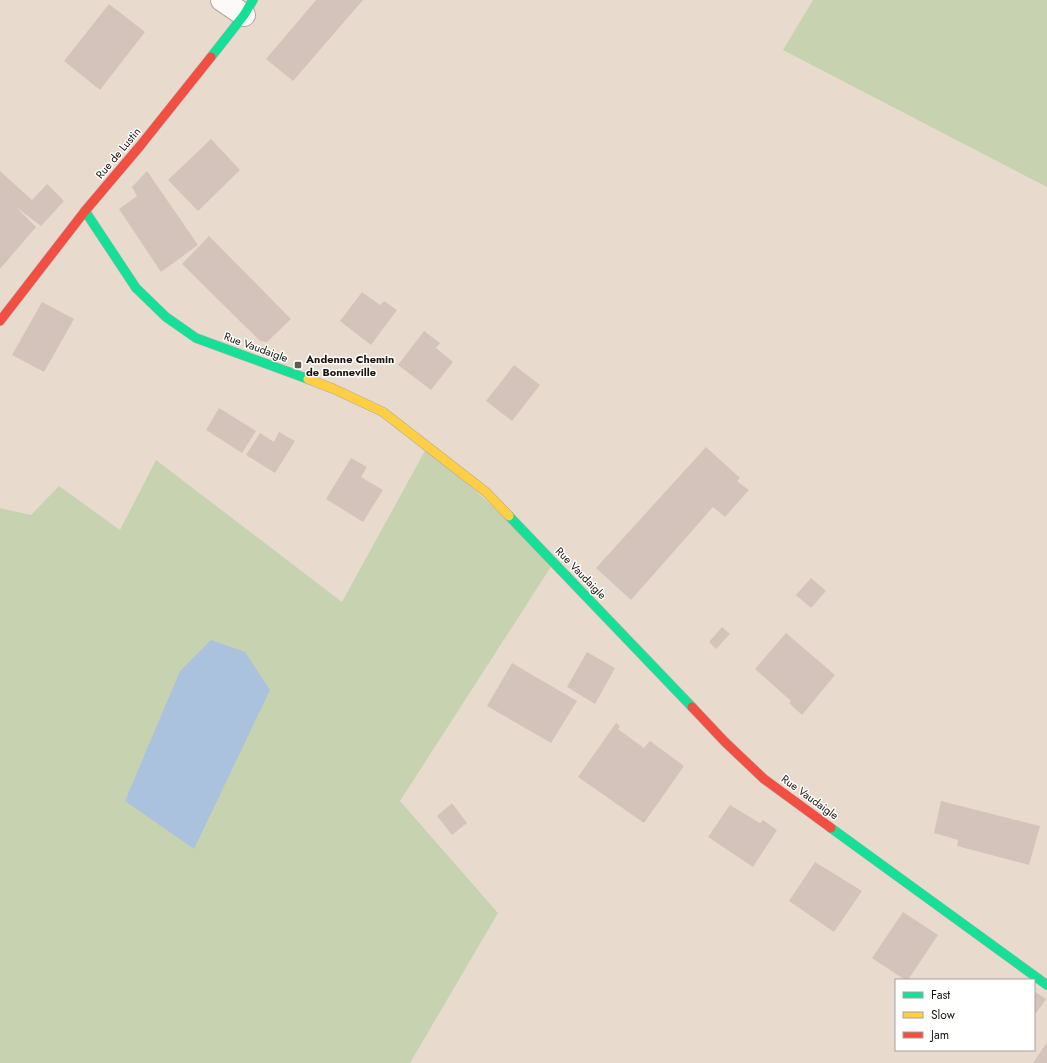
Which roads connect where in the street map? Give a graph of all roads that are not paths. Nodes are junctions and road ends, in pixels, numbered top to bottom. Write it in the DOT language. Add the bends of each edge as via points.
graph roads {
  1 [pos="222,0"];
  2 [pos="248,7"];
  3 [pos="85,211"];
  4 [pos="0,321"];
  5 [pos="1047,985"];
  1 -- 2 [label="street"];
  2 -- 3 [label="street, Rue de Lustin" via="140,146"];
  3 -- 4 [label="street, Rue de Lustin"];
  3 -- 5 [label="street, Rue Vaudaigle" via="136,288 166,317 196,338 334,389 383,412 486,492 725,742 764,779"];
}
